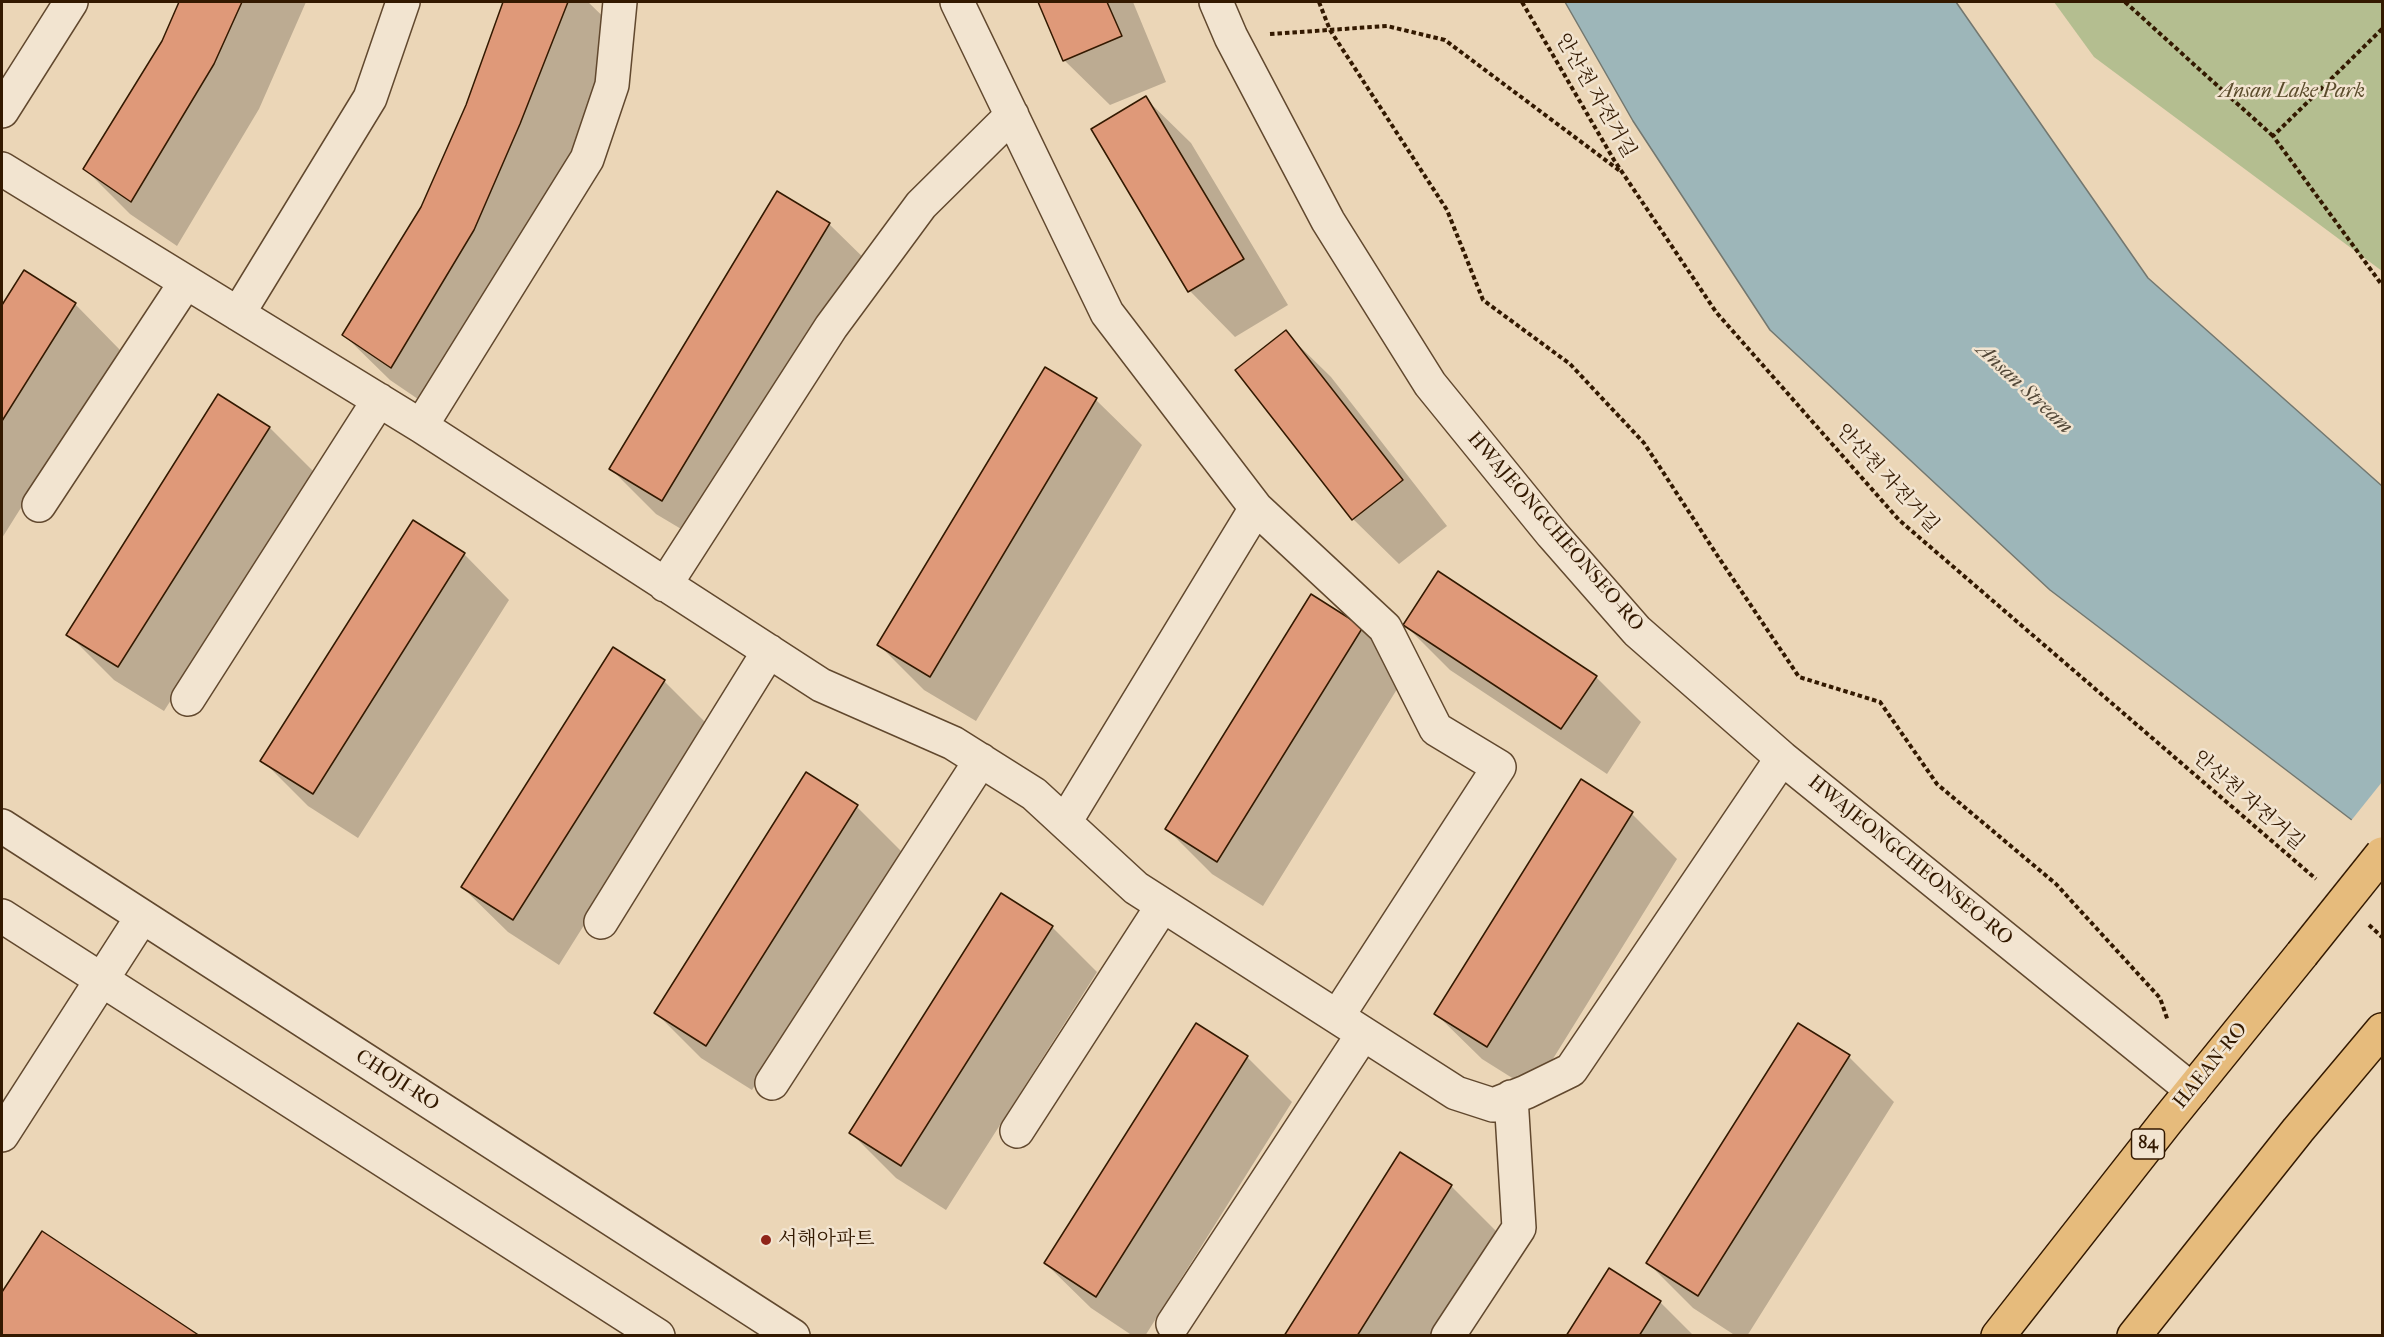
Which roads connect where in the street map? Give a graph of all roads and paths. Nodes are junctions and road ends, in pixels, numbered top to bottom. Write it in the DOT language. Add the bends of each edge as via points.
graph roads {
  1 [pos="71,2"];
  2 [pos="403,2"];
  3 [pos="620,2"];
  4 [pos="957,2"];
  5 [pos="1216,2"];
  6 [pos="1319,2"];
  7 [pos="1522,2"];
  8 [pos="2126,2"];
  9 [pos="2382,29"];
  10 [pos="1330,30"];
  11 [pos="1231,37"];
  12 [pos="2,111"];
  13 [pos="1012,115"];
  14 [pos="2274,136"];
  15 [pos="2,169"];
  16 [pos="1622,172"];
  17 [pos="186,282"];
  18 [pos="2382,285"];
  19 [pos="238,314"];
  20 [pos="379,400"];
  21 [pos="421,426"];
  22 [pos="39,505"];
  23 [pos="1256,508"];
  24 [pos="665,585"];
  25 [pos="769,651"];
  26 [pos="188,699"];
  27 [pos="1782,758"];
  28 [pos="981,760"];
  29 [pos="1065,822"];
  30 [pos="2,826"];
  31 [pos="2382,854"];
  32 [pos="2320,883"];
  33 [pos="1163,905"];
  34 [pos="2,916"];
  35 [pos="142,918"];
  36 [pos="2365,921"];
  37 [pos="601,922"];
  38 [pos="2382,937"];
  39 [pos="101,981"];
  40 [pos="1350,1025"];
  41 [pos="2170,1029"];
  42 [pos="2382,1030"];
  43 [pos="772,1083"];
  44 [pos="2192,1090"];
  45 [pos="1511,1098"];
  46 [pos="1017,1131"];
  47 [pos="2,1135"];
  48 [pos="1173,1324"];
  49 [pos="658,1335"];
  50 [pos="793,1335"];
  51 [pos="1448,1335"];
  52 [pos="1998,1335"];
  53 [pos="2134,1335"];
  1 -- 12 [label="street"];
  2 -- 19 [label="street" via="370,98"];
  3 -- 21 [label="street" via="612,85 587,159"];
  4 -- 13 [label="street"];
  5 -- 11 [label="street, HWAJEONGCHEONSEO-RO"];
  6 -- 10 [label="path"];
  7 -- 16 [label="path, 안산천 자전거길"];
  8 -- 14 [label="path"];
  9 -- 14 [label="path"];
  10 -- 11 [label="path"];
  10 -- 16 [label="path" via="1387,26 1445,40"];
  10 -- 41 [label="path" via="1447,210 1483,300 1570,364 1644,442 1799,677 1880,702 1936,784 2056,884 2160,998"];
  11 -- 27 [label="street, HWAJEONGCHEONSEO-RO" via="1328,221 1430,384 1637,631"];
  13 -- 23 [label="street" via="1107,313"];
  13 -- 24 [label="street" via="921,205 831,327"];
  14 -- 18 [label="path"];
  15 -- 17 [label="street"];
  16 -- 32 [label="path, 안산천 자전거길" via="1716,312 1899,520"];
  17 -- 19 [label="street"];
  17 -- 22 [label="street"];
  19 -- 20 [label="street"];
  20 -- 21 [label="street"];
  20 -- 26 [label="street"];
  21 -- 24 [label="street"];
  23 -- 29 [label="street"];
  23 -- 40 [label="street" via="1385,628 1436,729 1499,767"];
  24 -- 25 [label="street"];
  25 -- 28 [label="street" via="821,685 953,743"];
  25 -- 37 [label="street"];
  27 -- 44 [label="street, HWAJEONGCHEONSEO-RO"];
  27 -- 45 [label="street" via="1570,1070"];
  28 -- 29 [label="street" via="1034,794"];
  28 -- 43 [label="street"];
  29 -- 33 [label="street" via="1136,888"];
  30 -- 35 [label="street, CHOJI-RO"];
  31 -- 44 [label="main road, HAEAN-RO / 84, bridge"];
  33 -- 40 [label="street"];
  33 -- 46 [label="street"];
  34 -- 39 [label="street"];
  35 -- 39 [label="street"];
  35 -- 50 [label="street, CHOJI-RO"];
  36 -- 38 [label="path"];
  39 -- 47 [label="street"];
  39 -- 49 [label="street"];
  40 -- 45 [label="street" via="1456,1093 1493,1104"];
  40 -- 48 [label="street"];
  42 -- 53 [label="main road"];
  44 -- 52 [label="main road, HAEAN-RO / 84"];
  45 -- 51 [label="street" via="1519,1228"];
}
